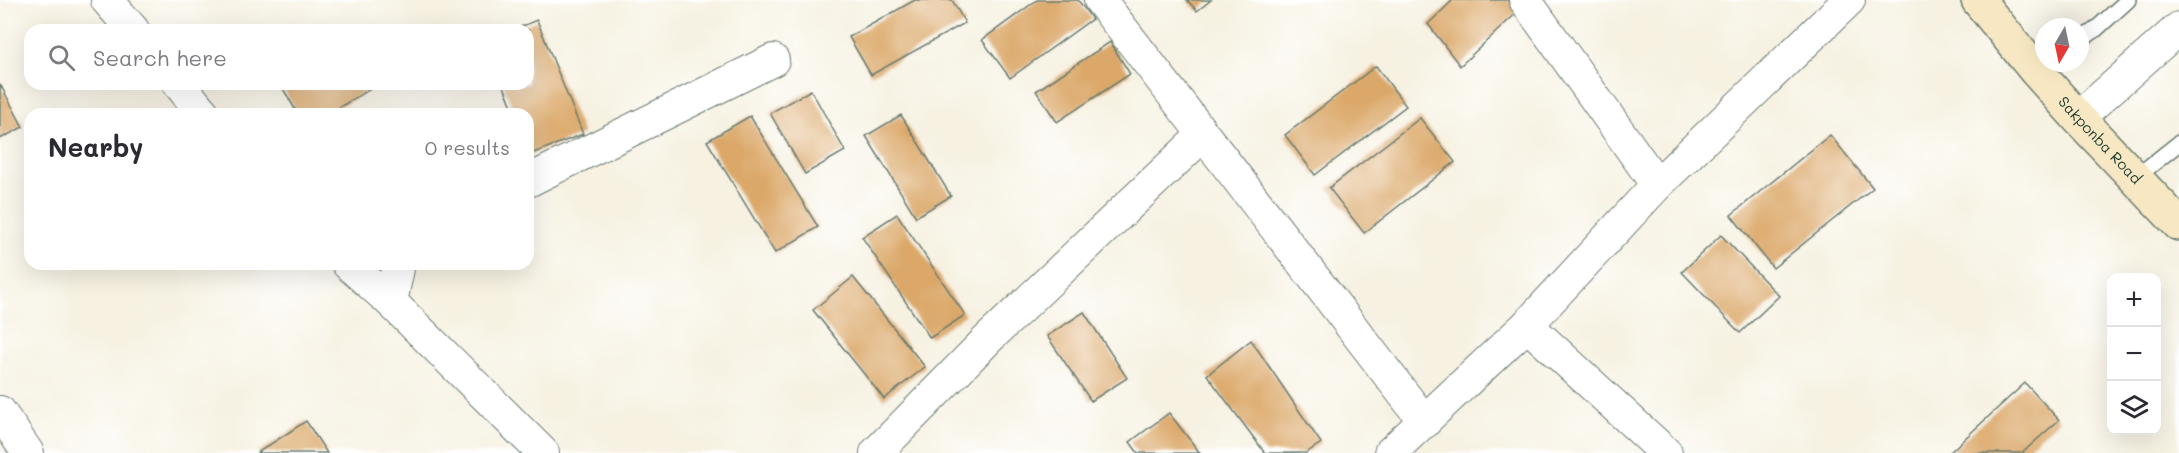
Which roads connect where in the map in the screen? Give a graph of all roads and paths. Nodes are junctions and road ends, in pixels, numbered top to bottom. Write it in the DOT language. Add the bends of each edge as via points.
graph roads {
  1 [pos="108,0"];
  2 [pos="1100,0"];
  3 [pos="1525,0"];
  4 [pos="1849,0"];
  5 [pos="1978,0"];
  6 [pos="2128,0"];
  7 [pos="128,24"];
  8 [pos="2179,28"];
  9 [pos="2089,34"];
  10 [pos="773,60"];
  11 [pos="2035,60"];
  12 [pos="2046,72"];
  13 [pos="184,90"];
  14 [pos="199,108"];
  15 [pos="2078,118"];
  16 [pos="1203,135"];
  17 [pos="2179,142"];
  18 [pos="534,178"];
  19 [pos="2135,178"];
  20 [pos="1657,185"];
  21 [pos="2179,224"];
  22 [pos="359,270"];
  23 [pos="398,270"];
  24 [pos="391,302"];
  25 [pos="1527,325"];
  26 [pos="0,412"];
  27 [pos="1425,422"];
  28 [pos="28,453"];
  29 [pos="543,453"];
  30 [pos="876,453"];
  31 [pos="1390,453"];
  32 [pos="1666,453"];
  1 -- 7 [label="street"];
  2 -- 16 [label="street"];
  3 -- 20 [label="street"];
  4 -- 20 [label="street"];
  5 -- 11 [label="main road, Sakponba Road"];
  6 -- 9 [label="lane"];
  8 -- 15 [label="street"];
  10 -- 18 [label="street"];
  12 -- 15 [label="main road, Sakponba Road"];
  13 -- 14 [label="street"];
  15 -- 19 [label="main road, Sakponba Road"];
  16 -- 27 [label="street"];
  16 -- 30 [label="street" via="987,340"];
  17 -- 19 [label="lane"];
  19 -- 21 [label="main road, Sakponba Road"];
  20 -- 25 [label="street"];
  22 -- 24 [label="street"];
  23 -- 24 [label="street"];
  24 -- 29 [label="street"];
  25 -- 27 [label="street"];
  25 -- 32 [label="street"];
  26 -- 28 [label="street"];
  27 -- 31 [label="street"];
}
